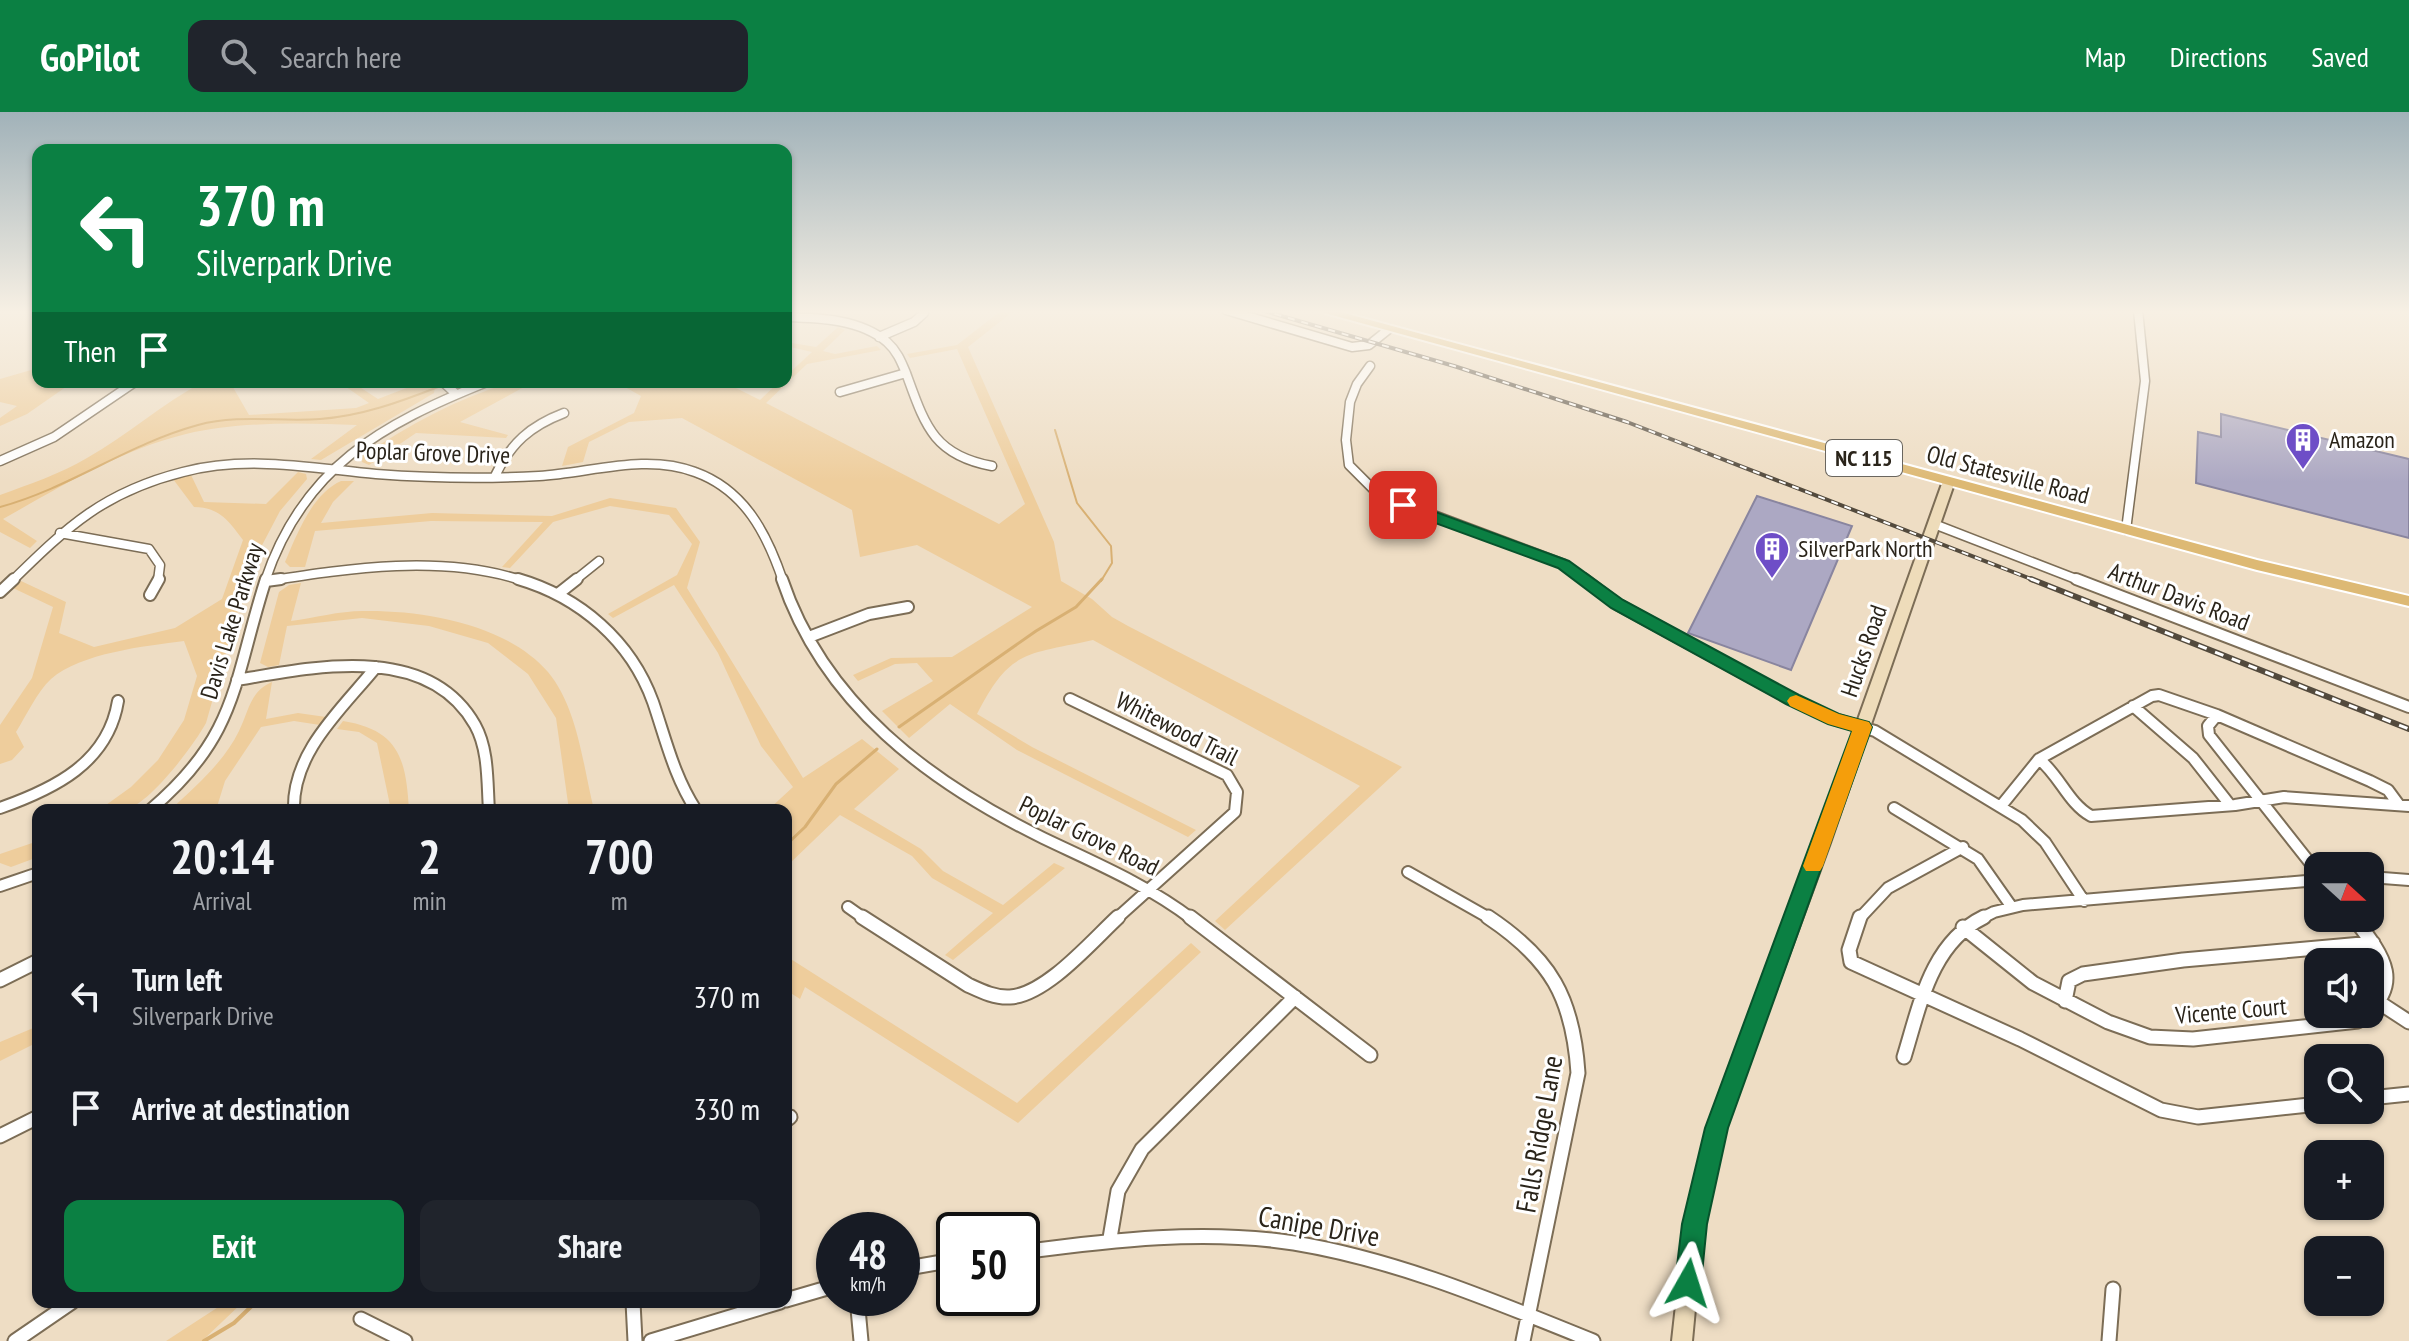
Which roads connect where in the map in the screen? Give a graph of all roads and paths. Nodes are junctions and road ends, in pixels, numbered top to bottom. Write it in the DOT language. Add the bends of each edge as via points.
graph roads {
  1 [pos="904,367"];
  2 [pos="1369,367"];
  3 [pos="1530,367"];
  4 [pos="2144,367"];
  5 [pos="906,373"];
  6 [pos="127,388"];
  7 [pos="450,388"];
  8 [pos="472,388"];
  9 [pos="840,392"];
  10 [pos="456,394"];
  11 [pos="564,413"];
  12 [pos="0,461"];
  13 [pos="992,466"];
  14 [pos="334,469"];
  15 [pos="495,476"];
  16 [pos="1949,481"];
  17 [pos="1934,524"];
  18 [pos="2126,530"];
  19 [pos="60,533"];
  20 [pos="599,561"];
  21 [pos="266,581"];
  22 [pos="0,592"];
  23 [pos="558,594"];
  24 [pos="150,595"];
  25 [pos="2409,601"];
  26 [pos="908,607"];
  27 [pos="809,637"];
  28 [pos="376,667"];
  29 [pos="237,680"];
  30 [pos="1070,699"];
  31 [pos="118,701"];
  32 [pos="2133,706"];
  33 [pos="2409,707"];
  34 [pos="2217,715"];
  35 [pos="1863,727"];
  36 [pos="2039,759"];
  37 [pos="2261,801"];
  38 [pos="157,804"];
  39 [pos="294,804"];
  40 [pos="488,804"];
  41 [pos="692,804"];
  42 [pos="2230,805"];
  43 [pos="2404,805"];
  44 [pos="2001,806"];
  45 [pos="0,808"];
  46 [pos="1894,808"];
  47 [pos="1963,847"];
  48 [pos="2304,855"];
  49 [pos="1408,872"];
  50 [pos="32,875"];
  51 [pos="2384,878"];
  52 [pos="2409,880"];
  53 [pos="2304,881"];
  54 [pos="0,886"];
  55 [pos="1148,890"];
  56 [pos="2084,901"];
  57 [pos="2011,906"];
  58 [pos="848,907"];
  59 [pos="1963,927"];
  60 [pos="2365,932"];
  61 [pos="2373,943"];
  62 [pos="2377,948"];
  63 [pos="2384,959"];
  64 [pos="32,964"];
  65 [pos="0,980"];
  66 [pos="1923,994"];
  67 [pos="1295,997"];
  68 [pos="2065,1001"];
  69 [pos="2384,1003"];
  70 [pos="2384,1006"];
  71 [pos="2409,1022"];
  72 [pos="2304,1027"];
  73 [pos="1370,1055"];
  74 [pos="1904,1057"];
  75 [pos="2409,1094"];
  76 [pos="2384,1097"];
  77 [pos="2304,1106"];
  78 [pos="32,1120"];
  79 [pos="0,1136"];
  80 [pos="1110,1238"];
  81 [pos="1040,1249"];
  82 [pos="2113,1289"];
  83 [pos="816,1291"];
  84 [pos="792,1298"];
  85 [pos="63,1308"];
  86 [pos="633,1308"];
  87 [pos="760,1308"];
  88 [pos="859,1316"];
  89 [pos="1528,1316"];
  90 [pos="361,1319"];
  91 [pos="15,1341"];
  92 [pos="405,1341"];
  93 [pos="635,1341"];
  94 [pos="651,1341"];
  95 [pos="861,1341"];
  96 [pos="1523,1341"];
  97 [pos="1593,1341"];
  98 [pos="1682,1341"];
  99 [pos="2109,1341"];
  1 -- 5 [label="street"];
  2 -- 35 [label="street" via="1350,402 1346,440 1349,465 1378,494 1564,564 1617,604 1793,700"];
  3 -- 16 [label="main road, Old Statesville Road / NC 115"];
  4 -- 18 [label="street"];
  5 -- 9 [label="street"];
  5 -- 13 [label="street" via="937,444 964,460"];
  6 -- 12 [label="street" via="61,435"];
  7 -- 10 [label="street"];
  8 -- 10 [label="street, Davis Lake Parkway"];
  10 -- 14 [label="street, Davis Lake Parkway" via="382,433"];
  11 -- 15 [label="street" via="518,436"];
  14 -- 15 [label="street, Poplar Grove Drive"];
  14 -- 19 [label="street, Poplar Grove Drive" via="246,462 184,471 119,495"];
  14 -- 21 [label="street, Davis Lake Parkway" via="283,534"];
  15 -- 27 [label="street, Poplar Grove Drive" via="647,463 676,466 713,480 737,497 764,530"];
  16 -- 17 [label="main road, Hucks Road"];
  16 -- 18 [label="main road, Old Statesville Road / NC 115"];
  17 -- 33 [label="street, Arthur Davis Road"];
  17 -- 35 [label="main road, Hucks Road"];
  18 -- 25 [label="main road, Old Statesville Road / NC 115"];
  19 -- 22 [label="street, Poplar Grove Drive"];
  19 -- 24 [label="street" via="149,549 161,566"];
  20 -- 23 [label="street"];
  21 -- 23 [label="street" via="351,568 422,565 492,573"];
  21 -- 29 [label="street, Davis Lake Parkway"];
  23 -- 41 [label="street" via="599,621 627,650"];
  26 -- 27 [label="street" via="869,614"];
  27 -- 55 [label="street, Poplar Grove Road" via="857,706 911,758 1020,828"];
  28 -- 29 [label="street" via="330,666"];
  28 -- 39 [label="street" via="300,768"];
  28 -- 40 [label="street" via="425,679 465,708 480,736"];
  29 -- 38 [label="street, Davis Lake Parkway" via="209,749"];
  30 -- 55 [label="street, Whitewood Trail" via="1236,784 1239,802 1228,821"];
  31 -- 45 [label="street" via="116,724 90,759 48,788"];
  32 -- 34 [label="street" via="2159,695"];
  32 -- 36 [label="street"];
  32 -- 42 [label="street" via="2193,758"];
  34 -- 37 [label="street" via="2208,726 2209,735"];
  34 -- 43 [label="street" via="2370,781"];
  35 -- 44 [label="street"];
  35 -- 98 [label="main road, Hucks Road" via="1716,1128 1694,1224"];
  36 -- 42 [label="street" via="2091,816"];
  36 -- 44 [label="street"];
  37 -- 42 [label="street"];
  37 -- 43 [label="street" via="2304,797"];
  37 -- 48 [label="street"];
  44 -- 56 [label="street" via="2033,829"];
  46 -- 47 [label="street"];
  47 -- 57 [label="street" via="1978,859"];
  47 -- 66 [label="street" via="1895,883 1869,905 1857,922 1848,954 1851,962"];
  49 -- 89 [label="street, Falls Ridge Lane" via="1524,942 1553,977 1575,1025 1578,1073"];
  50 -- 54 [label="street"];
  51 -- 52 [label="street"];
  53 -- 56 [label="street"];
  55 -- 58 [label="street, Whitewood Trail" via="1047,981 1006,998 980,991"];
  55 -- 67 [label="street, Poplar Grove Road"];
  56 -- 57 [label="street"];
  57 -- 59 [label="street"];
  59 -- 66 [label="street" via="1941,953"];
  59 -- 68 [label="street, Vicente Court" via="2026,979"];
  60 -- 61 [label="street"];
  61 -- 62 [label="street"];
  61 -- 68 [label="street" via="2083,974 2069,981"];
  63 -- 69 [label="street" via="2390,991"];
  64 -- 65 [label="street"];
  66 -- 74 [label="street"];
  66 -- 77 [label="street" via="2178,1115"];
  67 -- 73 [label="street, Poplar Grove Road"];
  67 -- 80 [label="street" via="1142,1149 1119,1186"];
  68 -- 72 [label="street, Vicente Court" via="2129,1031 2172,1040"];
  70 -- 71 [label="street"];
  75 -- 76 [label="street"];
  78 -- 79 [label="street"];
  80 -- 81 [label="street, Canipe Drive"];
  80 -- 89 [label="street, Canipe Drive" via="1223,1237 1328,1250 1399,1267"];
  82 -- 99 [label="street"];
  83 -- 84 [label="street"];
  85 -- 91 [label="street"];
  86 -- 93 [label="street"];
  87 -- 94 [label="street"];
  88 -- 95 [label="street"];
  89 -- 96 [label="street, Falls Ridge Lane"];
  89 -- 97 [label="street, Canipe Drive"];
  90 -- 92 [label="street"];
}
